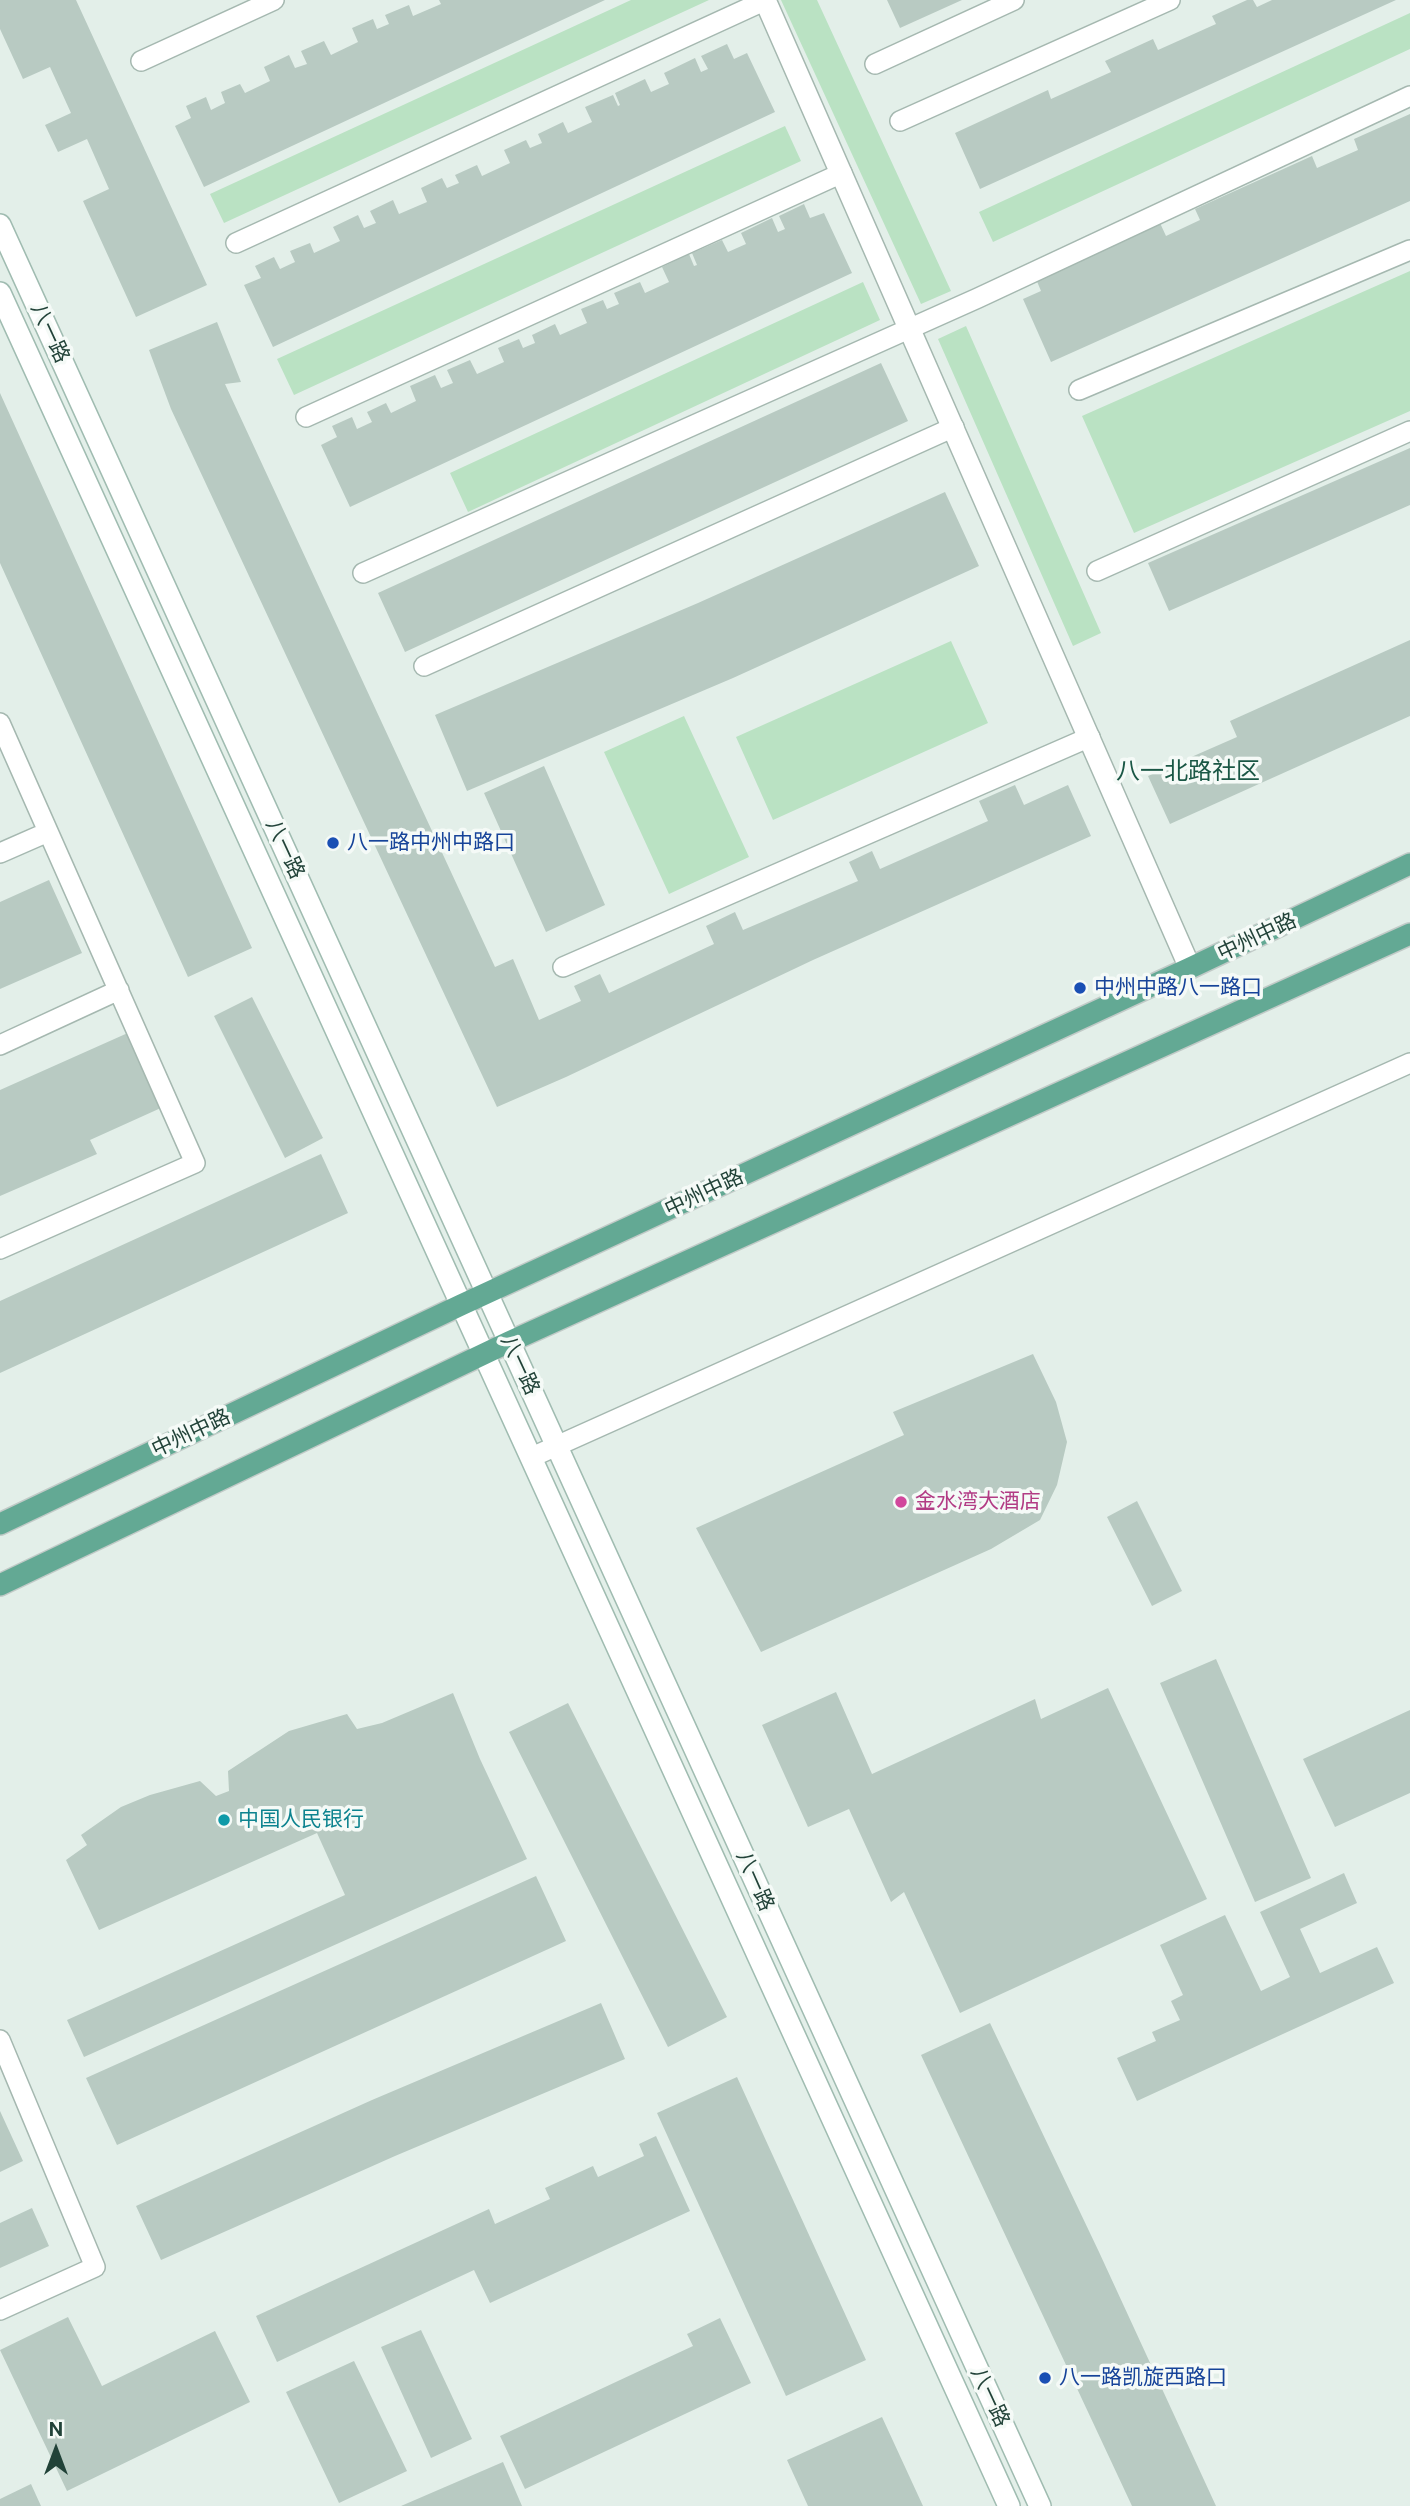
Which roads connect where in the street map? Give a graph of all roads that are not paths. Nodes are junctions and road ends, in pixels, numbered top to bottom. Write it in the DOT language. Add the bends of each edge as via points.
graph roads {
  1 [pos="274,0"];
  2 [pos="765,0"];
  3 [pos="1014,0"];
  4 [pos="1170,0"];
  5 [pos="141,61"];
  6 [pos="875,64"];
  7 [pos="1410,96"];
  8 [pos="900,121"];
  9 [pos="842,173"];
  10 [pos="0,225"];
  11 [pos="236,243"];
  12 [pos="1410,250"];
  13 [pos="0,293"];
  14 [pos="910,328"];
  15 [pos="1079,390"];
  16 [pos="306,417"];
  17 [pos="954,427"];
  18 [pos="1410,431"];
  19 [pos="1097,571"];
  20 [pos="363,573"];
  21 [pos="424,666"];
  22 [pos="0,723"];
  23 [pos="1090,737"];
  24 [pos="48,832"];
  25 [pos="0,853"];
  26 [pos="1410,864"];
  27 [pos="1410,934"];
  28 [pos="563,967"];
  29 [pos="1190,968"];
  30 [pos="119,990"];
  31 [pos="0,1045"];
  32 [pos="1410,1063"];
  33 [pos="0,1249"];
  34 [pos="487,1293"];
  35 [pos="461,1305"];
  36 [pos="509,1342"];
  37 [pos="484,1354"];
  38 [pos="557,1446"];
  39 [pos="532,1457"];
  40 [pos="0,1524"];
  41 [pos="0,1585"];
  42 [pos="0,2040"];
  43 [pos="0,2310"];
  44 [pos="1009,2506"];
  45 [pos="1040,2506"];
  1 -- 5 [label="lane"];
  2 -- 9 [label="street"];
  2 -- 11 [label="lane"];
  3 -- 6 [label="lane"];
  4 -- 8 [label="lane"];
  7 -- 14 [label="lane"];
  9 -- 14 [label="street"];
  9 -- 16 [label="lane"];
  10 -- 34 [label="street, 八一路"];
  12 -- 15 [label="lane"];
  13 -- 35 [label="street, 八一路"];
  14 -- 17 [label="street"];
  14 -- 20 [label="lane"];
  17 -- 21 [label="lane"];
  17 -- 23 [label="street"];
  18 -- 19 [label="lane"];
  22 -- 24 [label="lane"];
  23 -- 28 [label="lane"];
  23 -- 29 [label="street"];
  24 -- 25 [label="lane"];
  24 -- 30 [label="lane"];
  26 -- 29 [label="main road, 中州中路"];
  27 -- 36 [label="main road"];
  29 -- 34 [label="main road, 中州中路"];
  30 -- 31 [label="lane"];
  30 -- 33 [label="lane" via="195,1163"];
  32 -- 38 [label="lane"];
  34 -- 35 [label="main road, 中州中路"];
  34 -- 36 [label="street, 八一路"];
  35 -- 37 [label="street, 八一路"];
  35 -- 40 [label="main road, 中州中路"];
  36 -- 37 [label="main road"];
  36 -- 38 [label="street, 八一路"];
  37 -- 39 [label="street, 八一路"];
  37 -- 41 [label="main road"];
  38 -- 39 [label="lane"];
  38 -- 45 [label="street, 八一路"];
  39 -- 44 [label="street, 八一路"];
  42 -- 43 [label="lane" via="95,2267"];
}
